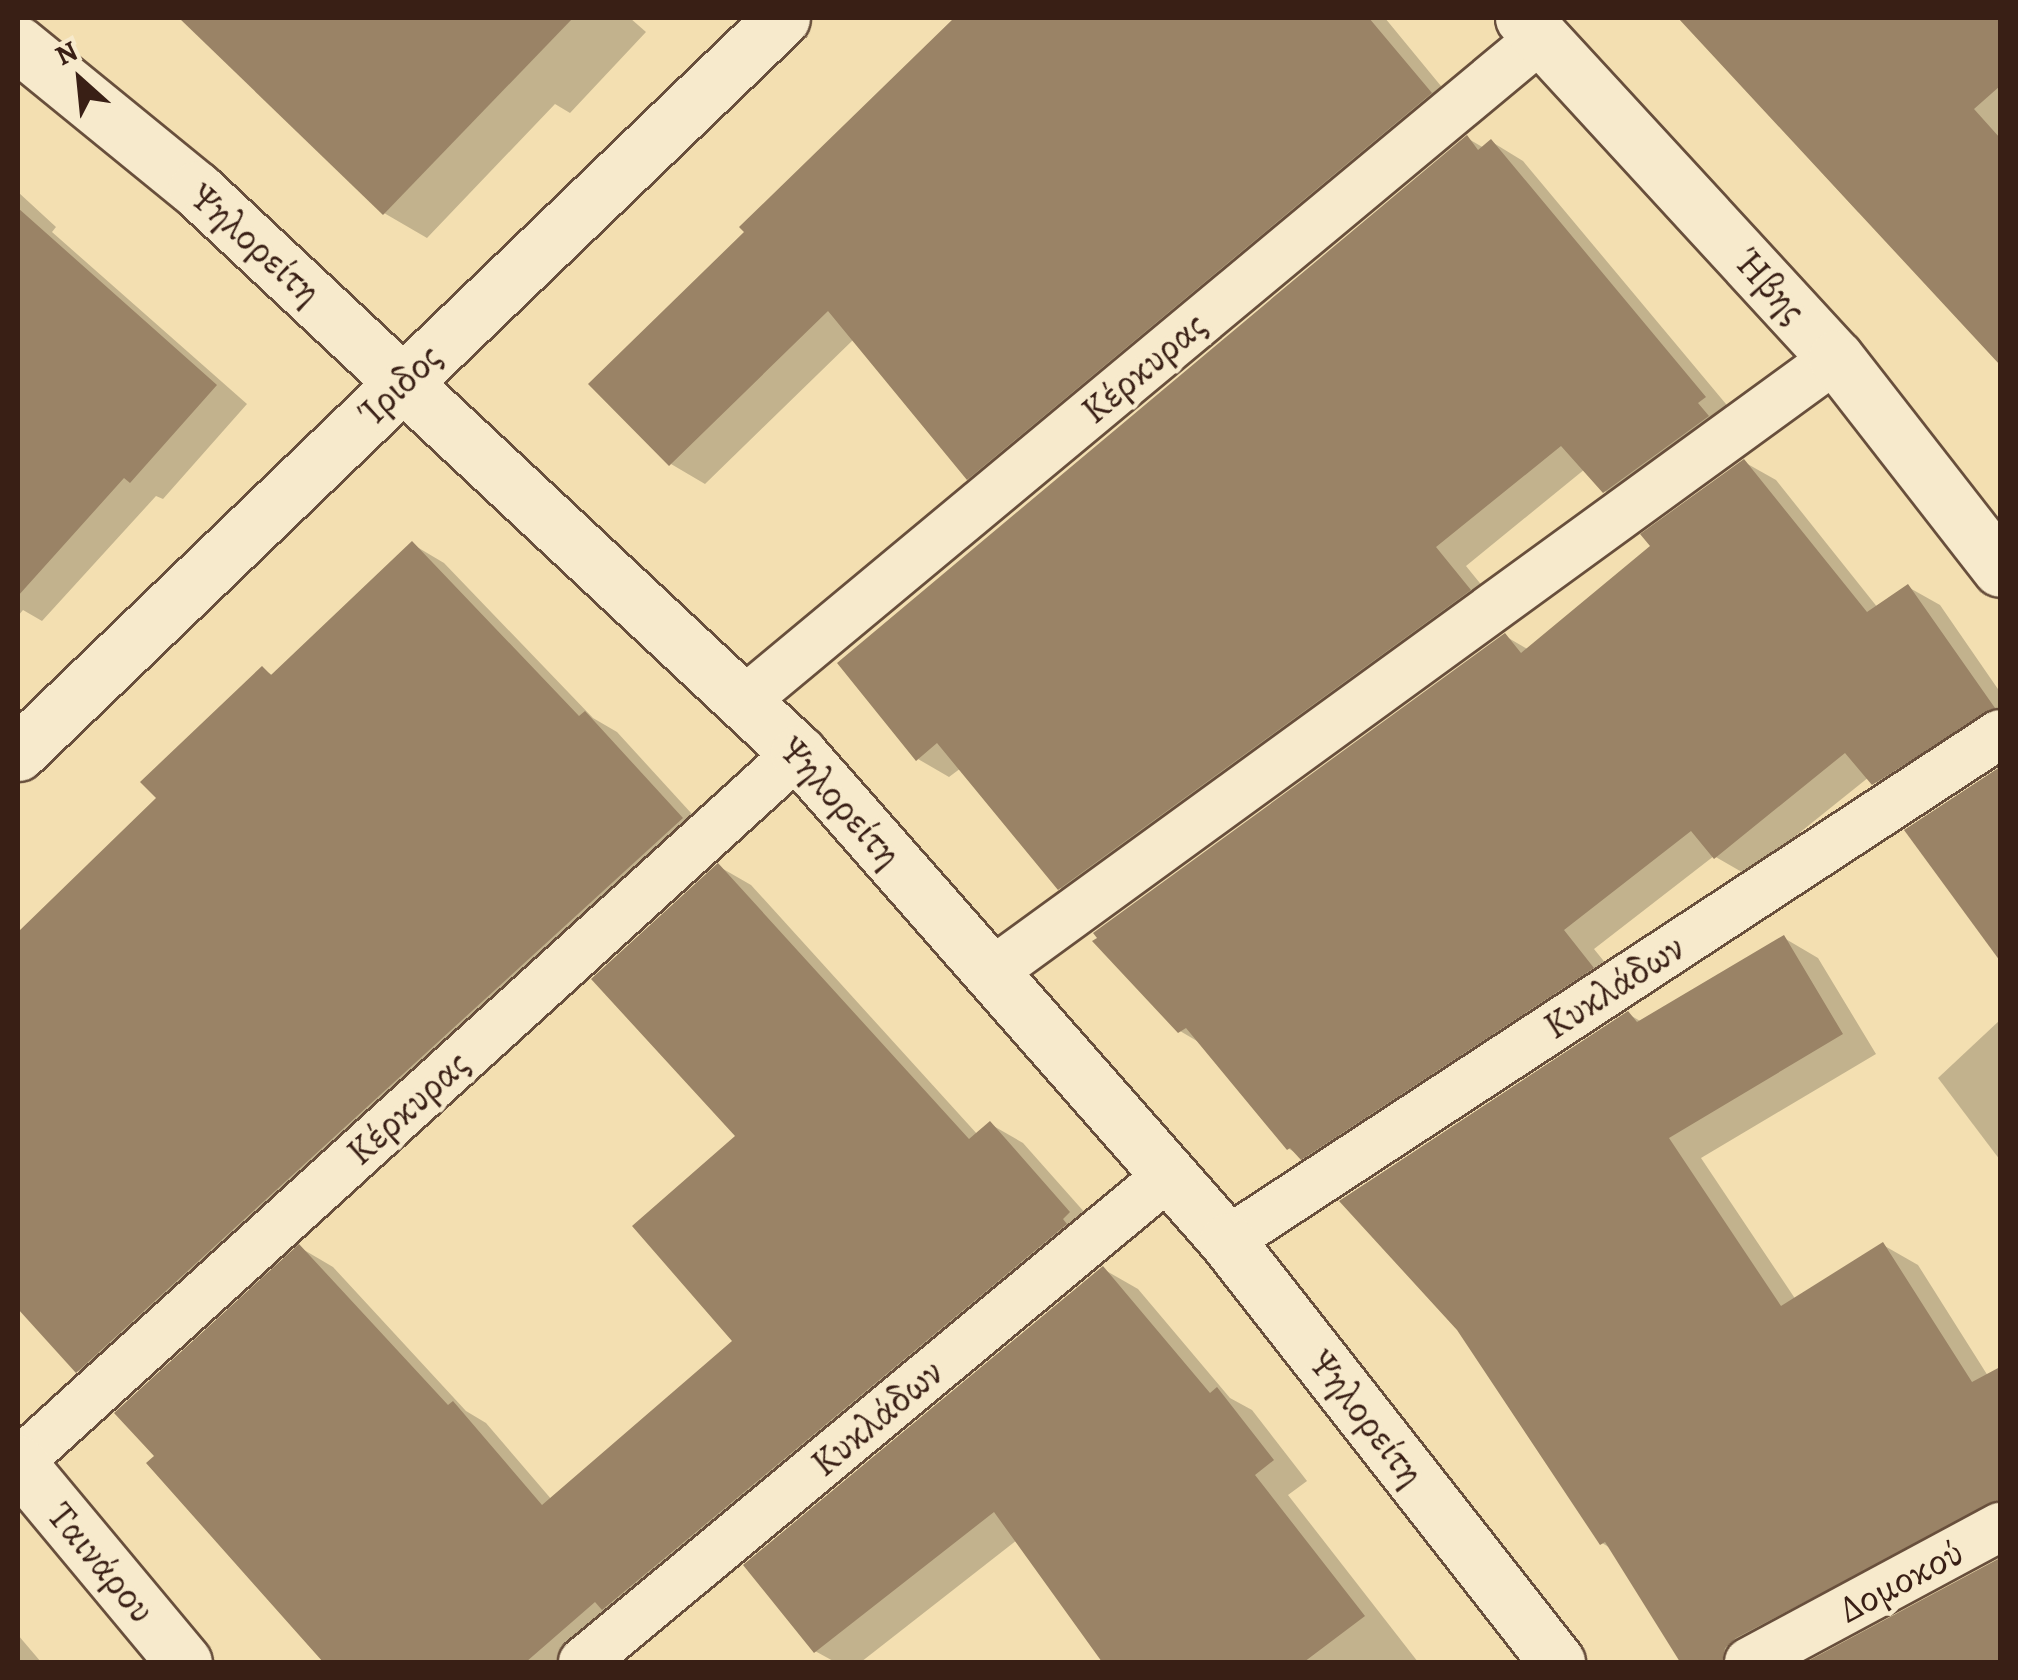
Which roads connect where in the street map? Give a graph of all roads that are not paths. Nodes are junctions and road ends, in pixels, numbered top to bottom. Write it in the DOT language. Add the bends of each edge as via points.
graph roads {
  1 [pos="782,18"];
  2 [pos="1533,27"];
  3 [pos="18,44"];
  4 [pos="1836,358"];
  5 [pos="404,380"];
  6 [pos="2000,569"];
  7 [pos="745,700"];
  8 [pos="2000,734"];
  9 [pos="18,752"];
  10 [pos="798,753"];
  11 [pos="992,972"];
  12 [pos="1170,1174"];
  13 [pos="1226,1241"];
  14 [pos="18,1463"];
  15 [pos="2000,1527"];
  16 [pos="184,1662"];
  17 [pos="583,1662"];
  18 [pos="1557,1662"];
  19 [pos="1750,1662"];
  1 -- 5 [label="street, Ίριδος"];
  2 -- 4 [label="street, Ήβης"];
  2 -- 7 [label="lane, Κέρκυρας"];
  3 -- 5 [label="street, Ψηλορείτη" via="196,189"];
  4 -- 6 [label="street, Ήβης"];
  4 -- 11 [label="lane"];
  5 -- 7 [label="street, Ψηλορείτη"];
  5 -- 9 [label="street, Ίριδος"];
  7 -- 10 [label="street, Ψηλορείτη"];
  8 -- 13 [label="lane, Κυκλάδων"];
  10 -- 11 [label="street, Ψηλορείτη"];
  10 -- 14 [label="lane, Κέρκυρας"];
  11 -- 12 [label="street, Ψηλορείτη"];
  12 -- 13 [label="street, Ψηλορείτη"];
  12 -- 17 [label="lane, Κυκλάδων"];
  13 -- 18 [label="street, Ψηλορείτη"];
  14 -- 16 [label="street, Ταινάρου"];
  15 -- 19 [label="lane, Δομοκού"];
}
